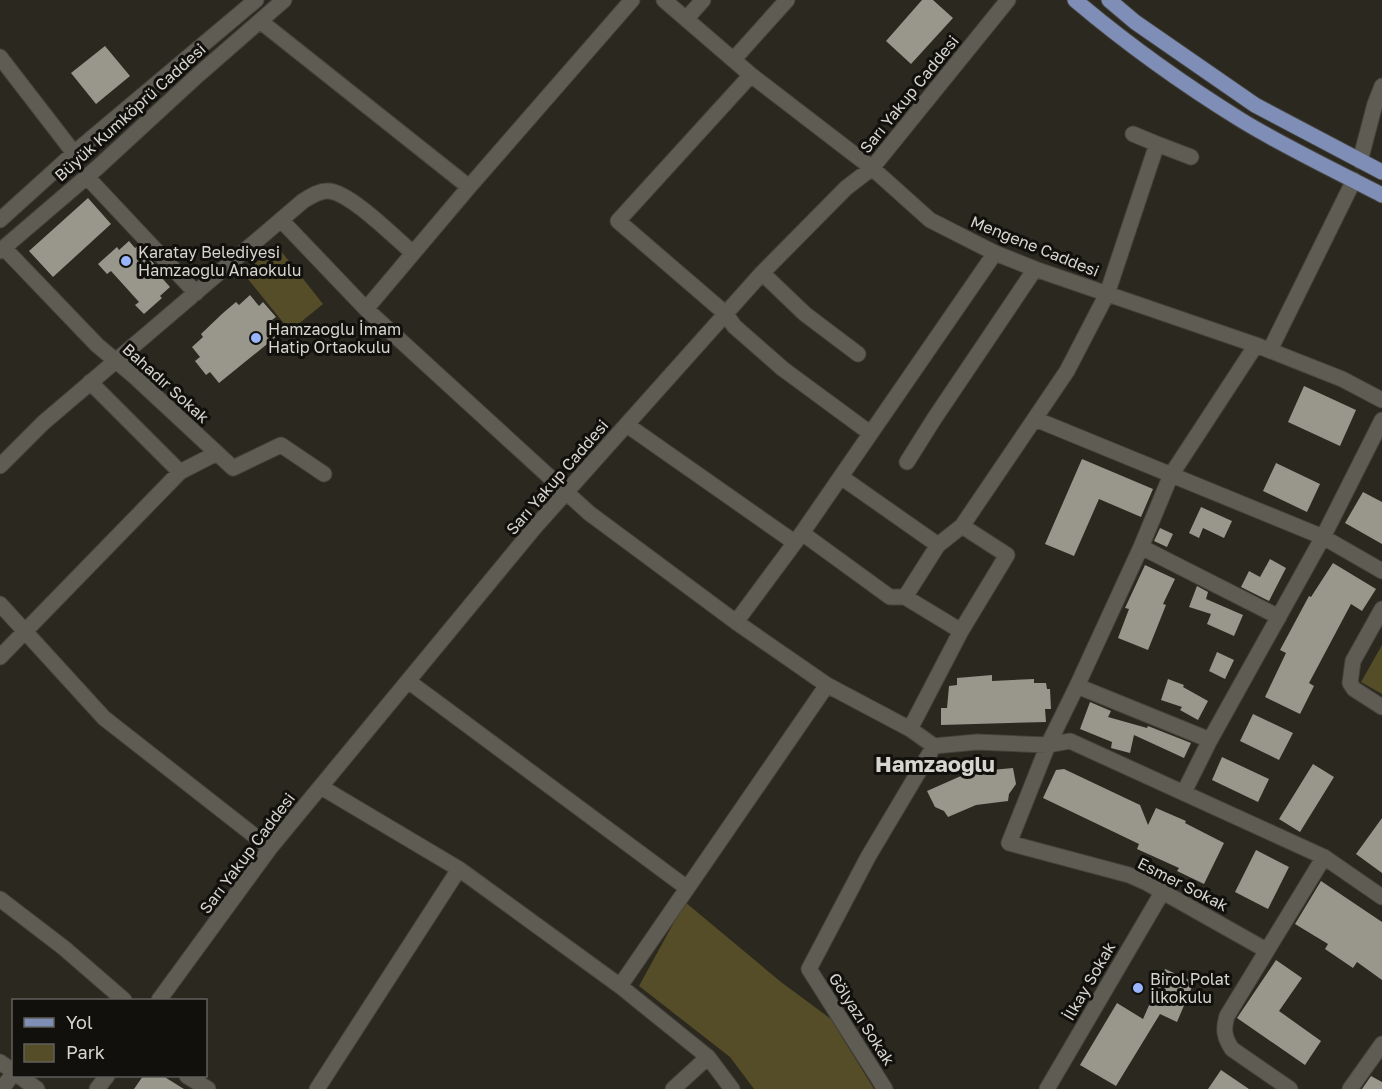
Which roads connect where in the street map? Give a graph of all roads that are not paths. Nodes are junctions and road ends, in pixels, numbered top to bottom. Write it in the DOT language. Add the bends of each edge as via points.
graph roads {
  1 [pos="256,0"];
  2 [pos="284,0"];
  3 [pos="633,0"];
  4 [pos="664,0"];
  5 [pos="703,0"];
  6 [pos="787,0"];
  7 [pos="1008,0"];
  8 [pos="1075,0"];
  9 [pos="1109,0"];
  10 [pos="687,18"];
  11 [pos="260,21"];
  12 [pos="0,57"];
  13 [pos="734,60"];
  14 [pos="751,75"];
  15 [pos="1382,86"];
  16 [pos="1133,134"];
  17 [pos="1157,144"];
  18 [pos="74,153"];
  19 [pos="1191,157"];
  20 [pos="1360,160"];
  21 [pos="872,168"];
  22 [pos="1382,172"];
  23 [pos="87,177"];
  24 [pos="1354,180"];
  25 [pos="469,187"];
  26 [pos="1382,195"];
  27 [pos="0,220"];
  28 [pos="281,220"];
  29 [pos="2,249"];
  30 [pos="413,253"];
  31 [pos="995,253"];
  32 [pos="1035,269"];
  33 [pos="762,273"];
  34 [pos="196,293"];
  35 [pos="1107,294"];
  36 [pos="366,309"];
  37 [pos="726,314"];
  38 [pos="1263,347"];
  39 [pos="858,354"];
  40 [pos="116,362"];
  41 [pos="90,382"];
  42 [pos="1382,400"];
  43 [pos="1035,419"];
  44 [pos="1382,420"];
  45 [pos="627,424"];
  46 [pos="870,433"];
  47 [pos="217,453"];
  48 [pos="907,462"];
  49 [pos="0,466"];
  50 [pos="180,472"];
  51 [pos="324,474"];
  52 [pos="1171,475"];
  53 [pos="841,477"];
  54 [pos="567,492"];
  55 [pos="962,526"];
  56 [pos="1323,537"];
  57 [pos="798,538"];
  58 [pos="938,545"];
  59 [pos="1141,547"];
  60 [pos="1382,571"];
  61 [pos="905,597"];
  62 [pos="0,604"];
  63 [pos="1382,609"];
  64 [pos="1279,617"];
  65 [pos="736,622"];
  66 [pos="26,630"];
  67 [pos="961,632"];
  68 [pos="0,657"];
  69 [pos="408,681"];
  70 [pos="827,685"];
  71 [pos="1077,686"];
  72 [pos="1382,707"];
  73 [pos="910,729"];
  74 [pos="1210,740"];
  75 [pos="1048,745"];
  76 [pos="934,746"];
  77 [pos="321,787"];
  78 [pos="1184,792"];
  79 [pos="270,848"];
  80 [pos="1324,857"];
  81 [pos="459,869"];
  82 [pos="687,888"];
  83 [pos="1163,891"];
  84 [pos="1382,897"];
  85 [pos="0,899"];
  86 [pos="1266,950"];
  87 [pos="620,986"];
  88 [pos="123,999"];
  89 [pos="160,999"];
  90 [pos="1382,1044"];
  91 [pos="708,1057"];
  92 [pos="12,1075"];
  93 [pos="20,1077"];
  94 [pos="106,1077"];
  95 [pos="189,1077"];
  96 [pos="2,1089"];
  97 [pos="37,1089"];
  98 [pos="97,1089"];
  99 [pos="208,1089"];
  100 [pos="317,1089"];
  101 [pos="673,1089"];
  102 [pos="732,1089"];
  103 [pos="885,1089"];
  104 [pos="1047,1089"];
  105 [pos="1290,1089"];
  106 [pos="1350,1089"];
  1 -- 18 [label="street, Büyük Kumköprü Caddesi"];
  2 -- 11 [label="street, Büyük Kumköprü Caddesi"];
  3 -- 25 [label="street"];
  4 -- 10 [label="street, Mengene Caddesi"];
  5 -- 10 [label="street"];
  6 -- 13 [label="street"];
  7 -- 21 [label="street, Sarı Yakup Caddesi"];
  8 -- 24 [label="main road" via="1165,70 1243,121"];
  9 -- 20 [label="main road" via="1255,105"];
  10 -- 13 [label="street, Mengene Caddesi"];
  11 -- 23 [label="street, Büyük Kumköprü Caddesi"];
  11 -- 25 [label="street"];
  12 -- 18 [label="street"];
  13 -- 14 [label="street, Mengene Caddesi"];
  14 -- 21 [label="street, Mengene Caddesi"];
  14 -- 37 [label="street" via="618,221"];
  15 -- 20 [label="street"];
  16 -- 17 [label="street"];
  17 -- 19 [label="street"];
  17 -- 35 [label="street"];
  18 -- 27 [label="street, Büyük Kumköprü Caddesi"];
  20 -- 22 [label="main road"];
  21 -- 31 [label="street, Mengene Caddesi" via="930,220"];
  21 -- 33 [label="street, Sarı Yakup Caddesi" via="846,188"];
  23 -- 29 [label="street, Büyük Kumköprü Caddesi"];
  23 -- 34 [label="street"];
  24 -- 26 [label="main road"];
  24 -- 38 [label="street"];
  25 -- 30 [label="street"];
  28 -- 30 [label="street" via="303,201 321,191 331,191 355,203"];
  28 -- 34 [label="street"];
  28 -- 36 [label="street"];
  29 -- 40 [label="street, Bahadır Sokak"];
  30 -- 36 [label="street"];
  31 -- 32 [label="street, Mengene Caddesi"];
  31 -- 46 [label="street"];
  32 -- 35 [label="street, Mengene Caddesi"];
  32 -- 48 [label="street"];
  33 -- 37 [label="street, Sarı Yakup Caddesi"];
  33 -- 39 [label="street" via="805,314"];
  34 -- 40 [label="street"];
  35 -- 38 [label="street, Mengene Caddesi"];
  35 -- 43 [label="street" via="1067,371"];
  36 -- 54 [label="street"];
  37 -- 45 [label="street, Sarı Yakup Caddesi"];
  37 -- 46 [label="street" via="734,326 783,369"];
  38 -- 42 [label="street, Mengene Caddesi"];
  38 -- 52 [label="street"];
  40 -- 41 [label="street"];
  40 -- 47 [label="street, Bahadır Sokak"];
  41 -- 49 [label="street"];
  41 -- 50 [label="street"];
  43 -- 52 [label="street"];
  43 -- 55 [label="street"];
  44 -- 56 [label="street"];
  45 -- 54 [label="street, Sarı Yakup Caddesi"];
  45 -- 57 [label="street"];
  46 -- 53 [label="street"];
  47 -- 50 [label="street"];
  47 -- 51 [label="street, Bahadır Sokak" via="233,468 281,445"];
  50 -- 66 [label="street"];
  52 -- 56 [label="street"];
  52 -- 59 [label="street"];
  53 -- 57 [label="street"];
  53 -- 58 [label="street"];
  54 -- 65 [label="street" via="589,513"];
  54 -- 69 [label="street, Sarı Yakup Caddesi"];
  55 -- 58 [label="street"];
  55 -- 67 [label="street" via="1007,555"];
  56 -- 60 [label="street"];
  56 -- 64 [label="street"];
  57 -- 61 [label="street" via="890,597"];
  57 -- 65 [label="street"];
  58 -- 61 [label="street"];
  59 -- 64 [label="street"];
  59 -- 71 [label="street"];
  61 -- 67 [label="street"];
  62 -- 66 [label="street"];
  63 -- 72 [label="street" via="1353,661 1350,683"];
  64 -- 74 [label="street"];
  65 -- 70 [label="street"];
  66 -- 68 [label="street"];
  66 -- 79 [label="street" via="104,718"];
  67 -- 73 [label="street"];
  69 -- 77 [label="street, Sarı Yakup Caddesi"];
  69 -- 82 [label="street"];
  70 -- 73 [label="street"];
  70 -- 82 [label="street"];
  71 -- 74 [label="street"];
  71 -- 75 [label="street"];
  73 -- 76 [label="street"];
  74 -- 78 [label="street"];
  75 -- 76 [label="street" via="977,742"];
  75 -- 78 [label="street" via="1070,741"];
  75 -- 83 [label="street, Esmer Sokak" via="1009,843 1129,875"];
  76 -- 103 [label="street, Gölyazı Sokak" via="868,856 808,969"];
  77 -- 79 [label="street, Sarı Yakup Caddesi"];
  77 -- 81 [label="street"];
  78 -- 80 [label="street"];
  79 -- 89 [label="street, Sarı Yakup Caddesi"];
  80 -- 84 [label="street"];
  80 -- 86 [label="street"];
  81 -- 87 [label="street"];
  81 -- 100 [label="street"];
  82 -- 87 [label="street"];
  83 -- 86 [label="street, Esmer Sokak"];
  83 -- 104 [label="street, İlkay Sokak"];
  85 -- 88 [label="street"];
  86 -- 105 [label="street" via="1227,1016 1225,1039 1232,1049"];
  87 -- 91 [label="street"];
  90 -- 106 [label="street"];
  91 -- 101 [label="street"];
  91 -- 102 [label="street"];
  92 -- 96 [label="street"];
  93 -- 97 [label="street"];
  94 -- 98 [label="street"];
  95 -- 99 [label="street"];
}
